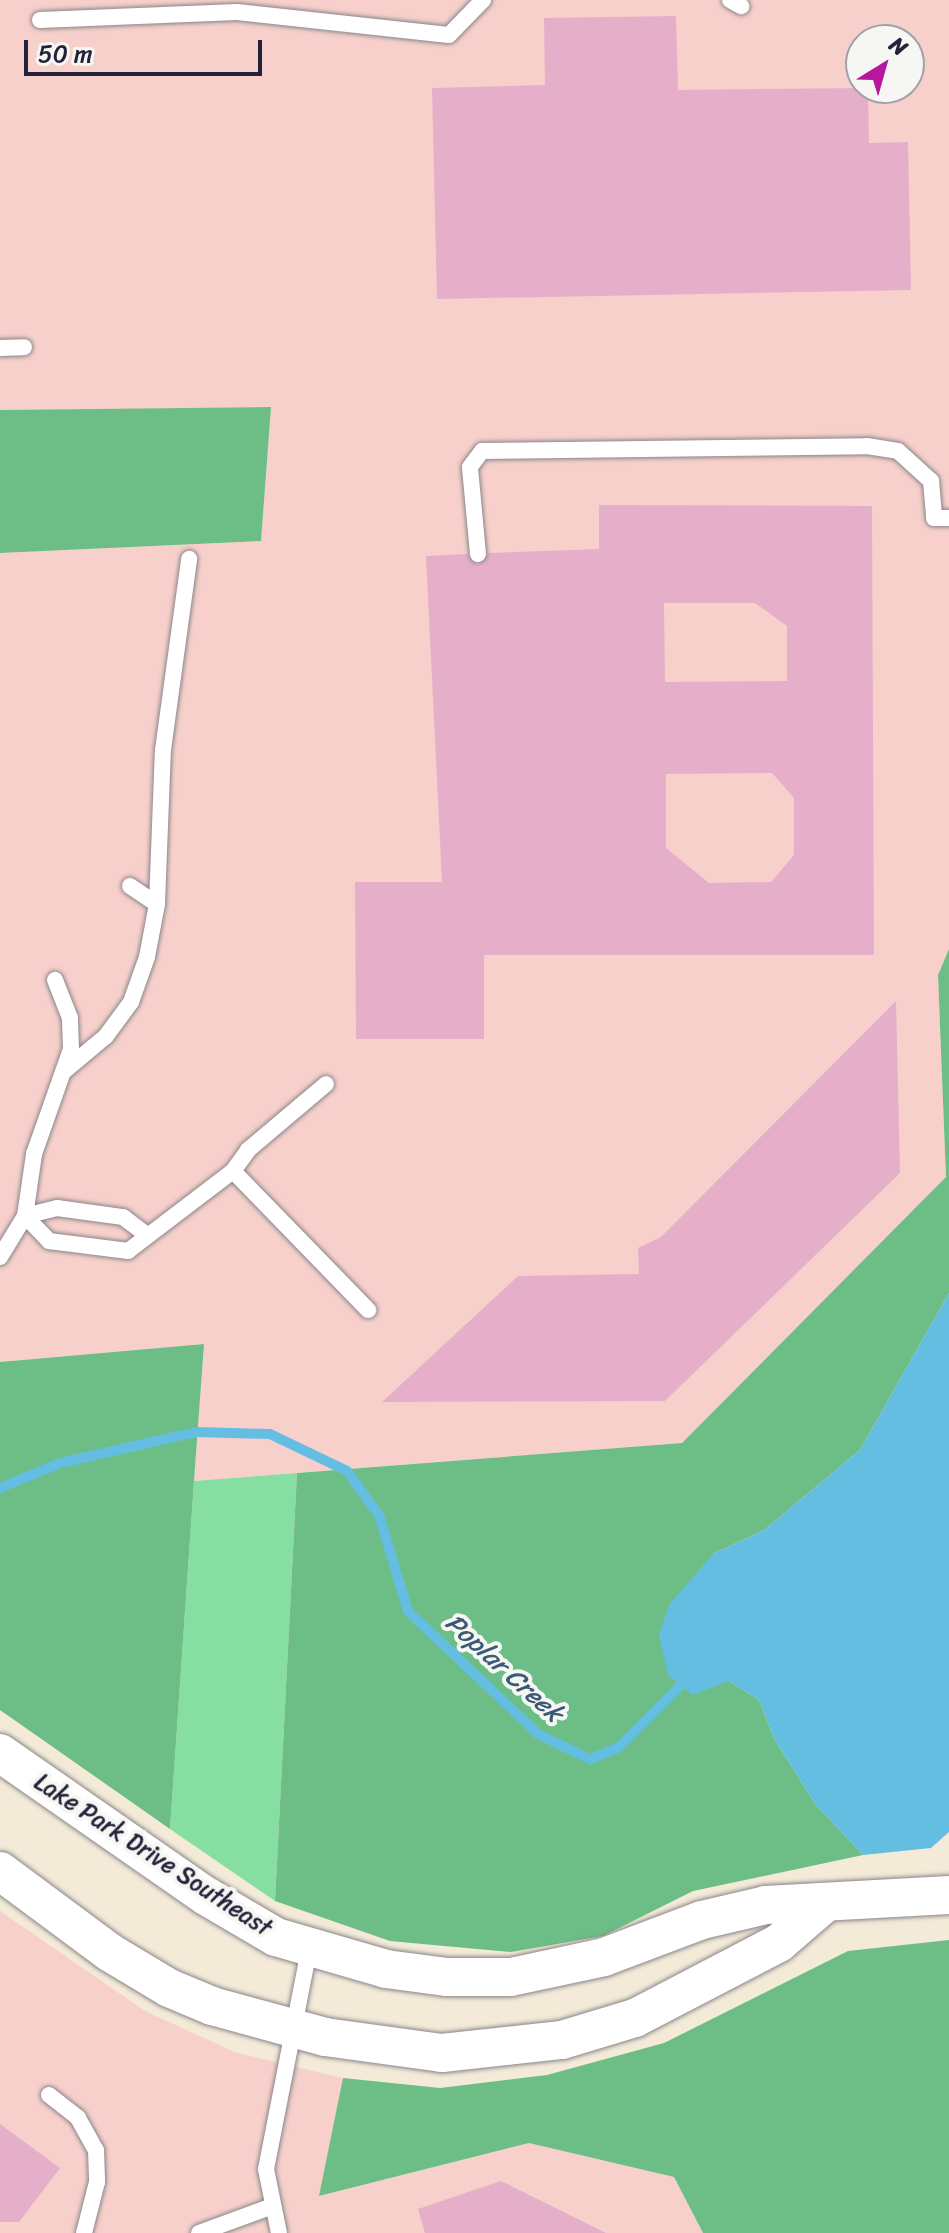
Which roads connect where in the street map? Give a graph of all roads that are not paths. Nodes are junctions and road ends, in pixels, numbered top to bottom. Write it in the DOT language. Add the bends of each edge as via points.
graph roads {
  1 [pos="89,0"];
  2 [pos="483,0"];
  3 [pos="89,18"];
  4 [pos="40,20"];
  5 [pos="24,347"];
  6 [pos="0,348"];
  7 [pos="949,518"];
  8 [pos="478,554"];
  9 [pos="189,559"];
  10 [pos="130,886"];
  11 [pos="157,904"];
  12 [pos="55,980"];
  13 [pos="63,1072"];
  14 [pos="326,1084"];
  15 [pos="233,1171"];
  16 [pos="25,1216"];
  17 [pos="148,1236"];
  18 [pos="0,1257"];
  19 [pos="368,1310"];
  20 [pos="0,1753"];
  21 [pos="0,1871"];
  22 [pos="949,1895"];
  23 [pos="824,1904"];
  24 [pos="309,1949"];
  25 [pos="292,2029"];
  26 [pos="49,2095"];
  27 [pos="270,2207"];
  28 [pos="84,2233"];
  29 [pos="199,2233"];
  30 [pos="279,2233"];
  1 -- 3 [label="lane"];
  2 -- 3 [label="lane" via="449,35 237,12"];
  3 -- 4 [label="lane"];
  5 -- 6 [label="lane"];
  7 -- 8 [label="lane" via="934,518 931,481 898,451 867,446 482,451 470,467"];
  9 -- 11 [label="lane" via="163,750"];
  10 -- 11 [label="lane"];
  11 -- 13 [label="lane" via="131,1002 106,1036"];
  12 -- 13 [label="lane" via="70,1018 71,1049"];
  13 -- 16 [label="lane" via="34,1154"];
  14 -- 15 [label="lane" via="248,1150"];
  15 -- 17 [label="lane"];
  15 -- 19 [label="lane"];
  16 -- 17 [label="lane" via="57,1208 123,1217"];
  16 -- 17 [label="lane" via="49,1241 128,1251"];
  16 -- 18 [label="lane"];
  20 -- 24 [label="street, Lake Park Drive Southeast" via="206,1896 276,1937"];
  21 -- 25 [label="street" via="109,1952 169,1988"];
  22 -- 23 [label="street, Lake Park Drive Southeast"];
  23 -- 24 [label="street, Lake Park Drive Southeast" via="766,1905 702,1920 576,1965 511,1977 447,1977 386,1969"];
  23 -- 25 [label="street" via="779,1943 707,1985 601,2031 442,2053"];
  24 -- 25 [label="lane"];
  25 -- 27 [label="lane" via="266,2169"];
  26 -- 28 [label="lane" via="78,2118 96,2150 97,2182"];
  27 -- 29 [label="lane"];
  27 -- 30 [label="lane"];
}
